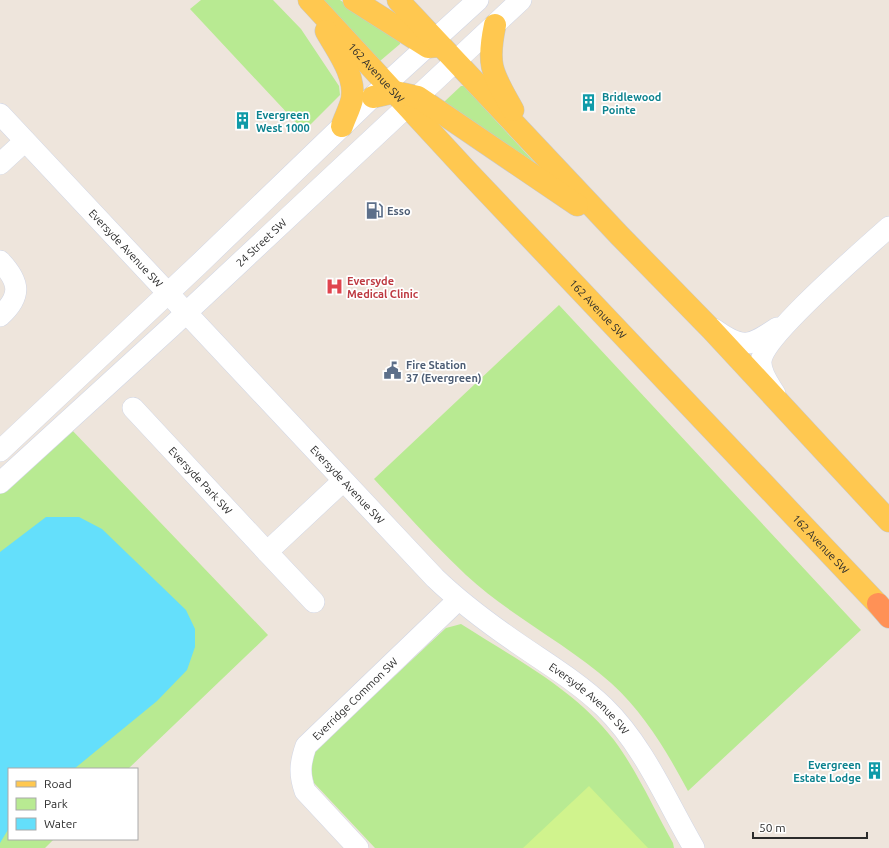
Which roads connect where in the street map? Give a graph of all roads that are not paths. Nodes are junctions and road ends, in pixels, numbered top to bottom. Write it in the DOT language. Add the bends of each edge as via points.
graph roads {
  1 [pos="309,0"];
  2 [pos="354,0"];
  3 [pos="398,0"];
  4 [pos="478,0"];
  5 [pos="521,0"];
  6 [pos="495,25"];
  7 [pos="445,49"];
  8 [pos="396,95"];
  9 [pos="0,114"];
  10 [pos="342,126"];
  11 [pos="529,139"];
  12 [pos="25,141"];
  13 [pos="0,164"];
  14 [pos="889,227"];
  15 [pos="620,236"];
  16 [pos="0,261"];
  17 [pos="168,294"];
  18 [pos="186,313"];
  19 [pos="0,316"];
  20 [pos="789,320"];
  21 [pos="706,323"];
  22 [pos="780,403"];
  23 [pos="133,408"];
  24 [pos="0,451"];
  25 [pos="343,481"];
  26 [pos="0,483"];
  27 [pos="889,521"];
  28 [pos="267,552"];
  29 [pos="458,600"];
  30 [pos="314,602"];
  31 [pos="885,612"];
  32 [pos="358,848"];
  33 [pos="694,848"];
  1 -- 8 [label="main road, 162 Avenue SW"];
  1 -- 10 [label="main road" via="350,76 352,99"];
  2 -- 7 [label="main road"];
  3 -- 7 [label="main road"];
  4 -- 7 [label="street, 24 Street SW"];
  5 -- 6 [label="street, 24 Street SW"];
  6 -- 7 [label="street, 24 Street SW"];
  6 -- 11 [label="main road" via="490,47 493,74"];
  7 -- 8 [label="street, 24 Street SW"];
  7 -- 8 [label="street, 24 Street SW"];
  7 -- 11 [label="main road"];
  8 -- 10 [label="street, 24 Street SW"];
  8 -- 15 [label="main road" via="554,188"];
  8 -- 18 [label="street, 24 Street SW"];
  8 -- 31 [label="main road, 162 Avenue SW"];
  9 -- 12 [label="street, Eversyde Avenue SW"];
  10 -- 17 [label="street, 24 Street SW"];
  11 -- 15 [label="main road"];
  12 -- 13 [label="street"];
  12 -- 17 [label="street, Eversyde Avenue SW"];
  14 -- 20 [label="street"];
  15 -- 21 [label="main road"];
  16 -- 19 [label="street" via="15,281 16,291 9,308"];
  17 -- 18 [label="street, Eversyde Avenue SW"];
  17 -- 24 [label="street, 24 Street SW"];
  18 -- 25 [label="street, Eversyde Avenue SW"];
  18 -- 26 [label="street, 24 Street SW"];
  20 -- 21 [label="street" via="759,340 746,344 724,336"];
  20 -- 22 [label="street" via="765,348 761,362 764,375"];
  21 -- 22 [label="main road"];
  22 -- 27 [label="main road"];
  23 -- 28 [label="street, Eversyde Park SW"];
  25 -- 28 [label="street"];
  25 -- 29 [label="street, Eversyde Avenue SW"];
  28 -- 30 [label="street, Eversyde Park SW"];
  29 -- 32 [label="street, Everridge Common SW" via="306,746 300,766 305,791"];
  29 -- 33 [label="street, Eversyde Avenue SW" via="571,680 604,707 642,755"];
}
